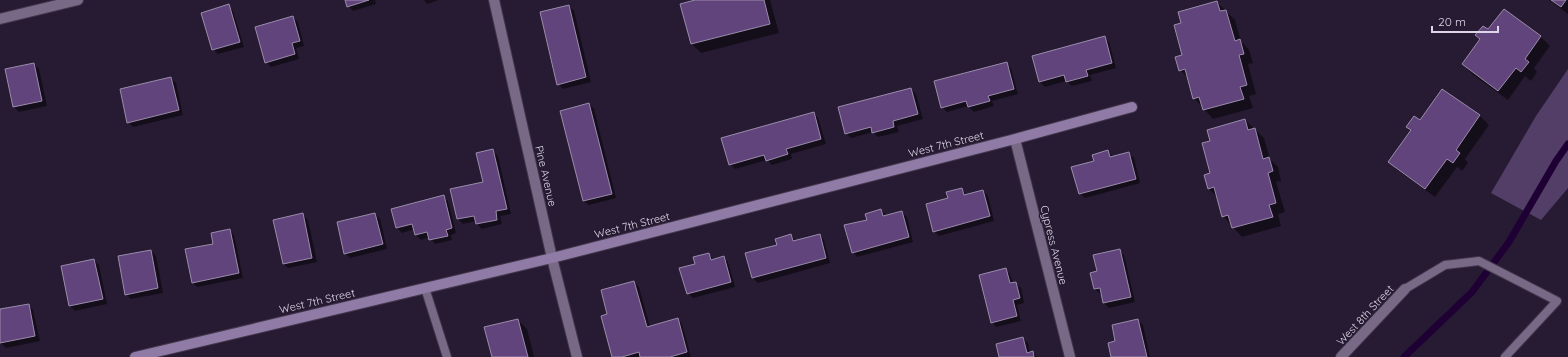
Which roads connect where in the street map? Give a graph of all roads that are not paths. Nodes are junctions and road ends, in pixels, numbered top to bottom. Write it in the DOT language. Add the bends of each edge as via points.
graph roads {
  1 [pos="494,0"];
  2 [pos="73,1"];
  3 [pos="0,19"];
  4 [pos="1132,107"];
  5 [pos="1015,139"];
  6 [pos="552,258"];
  7 [pos="425,288"];
  8 [pos="1405,289"];
  9 [pos="135,357"];
  10 [pos="446,357"];
  11 [pos="577,357"];
  12 [pos="1070,357"];
  13 [pos="1341,357"];
  14 [pos="1505,357"];
  1 -- 6 [label="street, Pine Avenue"];
  2 -- 3 [label="street"];
  4 -- 5 [label="street, West 7th Street"];
  5 -- 6 [label="street, West 7th Street"];
  5 -- 12 [label="street, Cypress Avenue"];
  6 -- 7 [label="street, West 7th Street"];
  6 -- 11 [label="street, Pine Avenue"];
  7 -- 9 [label="street, West 7th Street"];
  7 -- 10 [label="lane"];
  8 -- 13 [label="street, West 8th Street"];
  8 -- 14 [label="lane" via="1445,265 1479,261 1557,301"];
}
